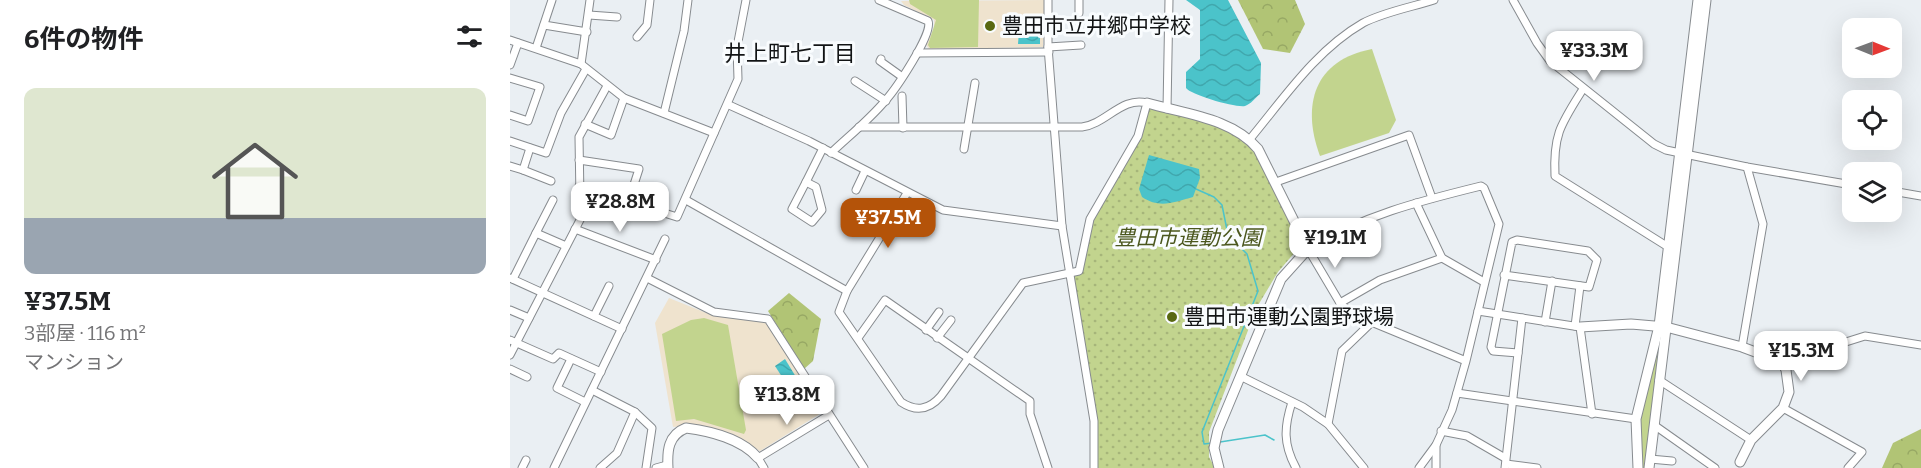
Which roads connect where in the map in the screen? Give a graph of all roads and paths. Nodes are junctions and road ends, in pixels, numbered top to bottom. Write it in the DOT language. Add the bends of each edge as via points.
graph roads {
  1 [pos="552,0"];
  2 [pos="590,0"];
  3 [pos="650,0"];
  4 [pos="688,0"];
  5 [pos="746,0"];
  6 [pos="879,0"];
  7 [pos="1048,0"];
  8 [pos="1078,0"];
  9 [pos="1169,0"];
  10 [pos="1434,0"];
  11 [pos="1513,0"];
  12 [pos="1698,0"];
  13 [pos="1706,0"];
  14 [pos="896,4"];
  15 [pos="1079,14"];
  16 [pos="589,15"];
  17 [pos="617,17"];
  18 [pos="544,25"];
  19 [pos="587,32"];
  20 [pos="637,37"];
  21 [pos="510,40"];
  22 [pos="518,42"];
  23 [pos="1081,45"];
  24 [pos="536,48"];
  25 [pos="1049,50"];
  26 [pos="917,53"];
  27 [pos="881,59"];
  28 [pos="510,65"];
  29 [pos="584,66"];
  30 [pos="902,76"];
  31 [pos="510,78"];
  32 [pos="855,81"];
  33 [pos="975,83"];
  34 [pos="607,86"];
  35 [pos="1583,89"];
  36 [pos="902,96"];
  37 [pos="624,98"];
  38 [pos="886,101"];
  39 [pos="1147,103"];
  40 [pos="729,105"];
  41 [pos="1167,109"];
  42 [pos="664,113"];
  43 [pos="510,115"];
  44 [pos="585,124"];
  45 [pos="859,127"];
  46 [pos="903,128"];
  47 [pos="968,129"];
  48 [pos="1056,129"];
  49 [pos="714,133"];
  50 [pos="1250,140"];
  51 [pos="510,141"];
  52 [pos="530,148"];
  53 [pos="823,148"];
  54 [pos="964,149"];
  55 [pos="831,153"];
  56 [pos="1684,154"];
  57 [pos="579,160"];
  58 [pos="510,166"];
  59 [pos="1746,167"];
  60 [pos="523,170"];
  61 [pos="865,171"];
  62 [pos="551,181"];
  63 [pos="806,182"];
  64 [pos="1276,182"];
  65 [pos="1842,183"];
  66 [pos="579,186"];
  67 [pos="856,190"];
  68 [pos="907,193"];
  69 [pos="1902,193"];
  70 [pos="1921,196"];
  71 [pos="1432,198"];
  72 [pos="580,199"];
  73 [pos="553,200"];
  74 [pos="629,200"];
  75 [pos="686,200"];
  76 [pos="1416,203"];
  77 [pos="581,218"];
  78 [pos="1062,226"];
  79 [pos="575,229"];
  80 [pos="536,232"];
  81 [pos="665,239"];
  82 [pos="566,246"];
  83 [pos="1670,246"];
  84 [pos="1308,249"];
  85 [pos="1442,258"];
  86 [pos="656,260"];
  87 [pos="1071,274"];
  88 [pos="1504,275"];
  89 [pos="512,278"];
  90 [pos="647,278"];
  91 [pos="1552,281"];
  92 [pos="1484,282"];
  93 [pos="609,285"];
  94 [pos="1580,286"];
  95 [pos="542,291"];
  96 [pos="847,291"];
  97 [pos="1340,303"];
  98 [pos="510,310"];
  99 [pos="1478,311"];
  100 [pos="939,312"];
  101 [pos="1496,314"];
  102 [pos="594,316"];
  103 [pos="529,318"];
  104 [pos="1522,318"];
  105 [pos="951,320"];
  106 [pos="1545,322"];
  107 [pos="1371,323"];
  108 [pos="1577,326"];
  109 [pos="1662,327"];
  110 [pos="622,329"];
  111 [pos="926,330"];
  112 [pos="858,338"];
  113 [pos="938,338"];
  114 [pos="513,342"];
  115 [pos="1921,345"];
  116 [pos="1742,347"];
  117 [pos="1518,353"];
  118 [pos="510,355"];
  119 [pos="571,359"];
  120 [pos="968,359"];
  121 [pos="1466,361"];
  122 [pos="1782,362"];
  123 [pos="510,369"];
  124 [pos="601,372"];
  125 [pos="1240,376"];
  126 [pos="527,377"];
  127 [pos="1659,380"];
  128 [pos="592,390"];
  129 [pos="1457,393"];
  130 [pos="1512,401"];
  131 [pos="585,402"];
  132 [pos="1292,402"];
  133 [pos="1783,408"];
  134 [pos="635,412"];
  135 [pos="1592,414"];
  136 [pos="829,415"];
  137 [pos="1636,419"];
  138 [pos="1328,424"];
  139 [pos="1654,426"];
  140 [pos="1441,431"];
  141 [pos="1751,440"];
  142 [pos="1436,445"];
  143 [pos="758,458"];
  144 [pos="526,460"];
  145 [pos="1672,461"];
  146 [pos="1505,464"];
  147 [pos="1649,464"];
  148 [pos="1736,465"];
  149 [pos="667,467"];
  150 [pos="522,468"];
  151 [pos="554,468"];
  152 [pos="600,468"];
  153 [pos="646,468"];
  154 [pos="656,468"];
  155 [pos="764,468"];
  156 [pos="864,468"];
  157 [pos="1048,468"];
  158 [pos="1094,468"];
  159 [pos="1219,468"];
  160 [pos="1296,468"];
  161 [pos="1364,468"];
  162 [pos="1419,468"];
  163 [pos="1436,468"];
  164 [pos="1537,468"];
  165 [pos="1638,468"];
  166 [pos="1715,468"];
  167 [pos="1848,468"];
  1 -- 18 [label="street"];
  2 -- 16 [label="street"];
  3 -- 20 [label="street" via="647,25"];
  4 -- 42 [label="street"];
  5 -- 40 [label="street" via="737,47 739,75"];
  6 -- 14 [label="street"];
  7 -- 25 [label="street"];
  8 -- 15 [label="street"];
  9 -- 41 [label="street"];
  10 -- 50 [label="street" via="1366,22 1339,39 1317,59"];
  11 -- 35 [label="street" via="1550,61"];
  12 -- 56 [label="street"];
  13 -- 56 [label="street"];
  14 -- 26 [label="street" via="930,24"];
  16 -- 17 [label="street"];
  16 -- 19 [label="street"];
  18 -- 19 [label="street"];
  18 -- 24 [label="street"];
  19 -- 29 [label="street"];
  21 -- 22 [label="street"];
  22 -- 24 [label="street"];
  22 -- 28 [label="street"];
  23 -- 25 [label="street"];
  24 -- 29 [label="street"];
  25 -- 26 [label="street"];
  25 -- 48 [label="street"];
  26 -- 30 [label="street"];
  27 -- 30 [label="street"];
  29 -- 34 [label="street"];
  29 -- 52 [label="street" via="546,153"];
  30 -- 38 [label="street"];
  31 -- 43 [label="street" via="540,87 528,121"];
  32 -- 38 [label="street"];
  33 -- 47 [label="street"];
  34 -- 37 [label="street"];
  34 -- 44 [label="street"];
  35 -- 56 [label="street" via="1654,144"];
  35 -- 83 [label="street" via="1563,121 1554,147 1555,176"];
  36 -- 46 [label="street"];
  37 -- 42 [label="street"];
  37 -- 44 [label="street" via="611,135"];
  38 -- 45 [label="street"];
  39 -- 41 [label="street"];
  39 -- 48 [label="street" via="1129,103 1090,126"];
  39 -- 87 [label="street" via="1138,136 1090,219 1079,271"];
  40 -- 49 [label="street"];
  40 -- 53 [label="street"];
  41 -- 50 [label="street" via="1228,126"];
  42 -- 49 [label="street"];
  44 -- 57 [label="street" via="579,137"];
  45 -- 46 [label="street"];
  45 -- 55 [label="street"];
  46 -- 47 [label="street"];
  47 -- 48 [label="street"];
  47 -- 54 [label="street"];
  48 -- 78 [label="street"];
  49 -- 75 [label="street"];
  50 -- 64 [label="street"];
  51 -- 52 [label="street"];
  52 -- 60 [label="street"];
  53 -- 55 [label="street"];
  53 -- 63 [label="street"];
  55 -- 61 [label="street"];
  56 -- 59 [label="street"];
  56 -- 83 [label="street"];
  56 -- 109 [label="street"];
  57 -- 66 [label="street"];
  57 -- 74 [label="street" via="639,169"];
  58 -- 60 [label="street"];
  59 -- 65 [label="street"];
  59 -- 116 [label="street" via="1763,224"];
  60 -- 62 [label="street"];
  61 -- 67 [label="street"];
  61 -- 68 [label="street"];
  63 -- 63 [label="street" via="816,187 822,210 812,222 792,208"];
  64 -- 71 [label="street" via="1410,135"];
  64 -- 84 [label="street"];
  66 -- 72 [label="street"];
  66 -- 74 [label="street"];
  68 -- 78 [label="street" via="943,210"];
  68 -- 96 [label="street"];
  69 -- 70 [label="street"];
  71 -- 76 [label="street"];
  71 -- 92 [label="street" via="1484,188 1499,224"];
  73 -- 80 [label="street"];
  74 -- 75 [label="street" via="677,217"];
  75 -- 96 [label="street"];
  76 -- 84 [label="street" via="1346,226"];
  76 -- 85 [label="street"];
  77 -- 79 [label="street"];
  78 -- 87 [label="street"];
  79 -- 82 [label="street"];
  79 -- 86 [label="street"];
  80 -- 82 [label="street"];
  80 -- 89 [label="street"];
  81 -- 86 [label="street"];
  82 -- 95 [label="street"];
  83 -- 109 [label="street"];
  84 -- 97 [label="street"];
  84 -- 125 [label="street" via="1281,279"];
  85 -- 92 [label="street"];
  85 -- 97 [label="street" via="1380,280"];
  86 -- 90 [label="street"];
  87 -- 120 [label="street" via="1023,283"];
  87 -- 158 [label="street" via="1094,421"];
  88 -- 91 [label="street"];
  88 -- 94 [label="street" via="1511,244 1517,240 1588,251 1597,260 1591,284"];
  88 -- 101 [label="street"];
  89 -- 95 [label="street"];
  90 -- 110 [label="street"];
  90 -- 136 [label="street" via="714,312 768,319"];
  91 -- 94 [label="street"];
  91 -- 106 [label="street"];
  92 -- 99 [label="street"];
  93 -- 102 [label="street"];
  94 -- 108 [label="street"];
  95 -- 102 [label="street"];
  95 -- 103 [label="street"];
  96 -- 112 [label="street" via="839,312"];
  97 -- 107 [label="street"];
  98 -- 103 [label="street"];
  99 -- 101 [label="street"];
  99 -- 121 [label="street"];
  100 -- 111 [label="street"];
  101 -- 104 [label="street"];
  101 -- 117 [label="street" via="1491,350"];
  102 -- 110 [label="street"];
  103 -- 114 [label="street"];
  104 -- 106 [label="street"];
  104 -- 117 [label="street"];
  105 -- 113 [label="street"];
  106 -- 108 [label="street"];
  107 -- 121 [label="street"];
  107 -- 138 [label="street" via="1342,351"];
  108 -- 109 [label="street"];
  108 -- 135 [label="street"];
  109 -- 116 [label="street"];
  109 -- 127 [label="street"];
  109 -- 137 [label="street"];
  110 -- 124 [label="street"];
  111 -- 112 [label="street" via="885,300"];
  111 -- 113 [label="street"];
  112 -- 120 [label="street" via="901,402 915,408 937,401"];
  113 -- 120 [label="street"];
  114 -- 118 [label="street"];
  114 -- 119 [label="street" via="553,359 559,353"];
  115 -- 122 [label="street" via="1865,336"];
  116 -- 122 [label="street"];
  117 -- 130 [label="street"];
  119 -- 124 [label="street"];
  119 -- 131 [label="street" via="557,388"];
  120 -- 157 [label="street" via="1030,401 1034,428"];
  121 -- 129 [label="street"];
  122 -- 133 [label="street" via="1789,392"];
  123 -- 126 [label="street"];
  124 -- 128 [label="street"];
  125 -- 132 [label="street"];
  125 -- 159 [label="street" via="1215,438"];
  127 -- 139 [label="street"];
  127 -- 141 [label="street"];
  128 -- 131 [label="street"];
  128 -- 134 [label="street"];
  129 -- 130 [label="street"];
  129 -- 140 [label="street"];
  130 -- 135 [label="street"];
  130 -- 146 [label="street"];
  131 -- 151 [label="street"];
  132 -- 138 [label="street"];
  132 -- 160 [label="street" via="1285,438"];
  133 -- 141 [label="street"];
  133 -- 167 [label="street" via="1862,452"];
  134 -- 152 [label="street" via="616,453"];
  134 -- 153 [label="street" via="652,428"];
  135 -- 137 [label="street"];
  136 -- 143 [label="street"];
  136 -- 156 [label="street"];
  137 -- 165 [label="street"];
  138 -- 161 [label="street"];
  139 -- 147 [label="street"];
  139 -- 166 [label="street"];
  140 -- 142 [label="street"];
  140 -- 146 [label="street" via="1467,436"];
  141 -- 148 [label="street"];
  142 -- 162 [label="street"];
  142 -- 163 [label="street"];
  143 -- 149 [label="street" via="736,442 686,428 670,441"];
  143 -- 155 [label="street"];
  144 -- 150 [label="street"];
  145 -- 147 [label="street"];
  146 -- 164 [label="street"];
  149 -- 154 [label="street"];
}
